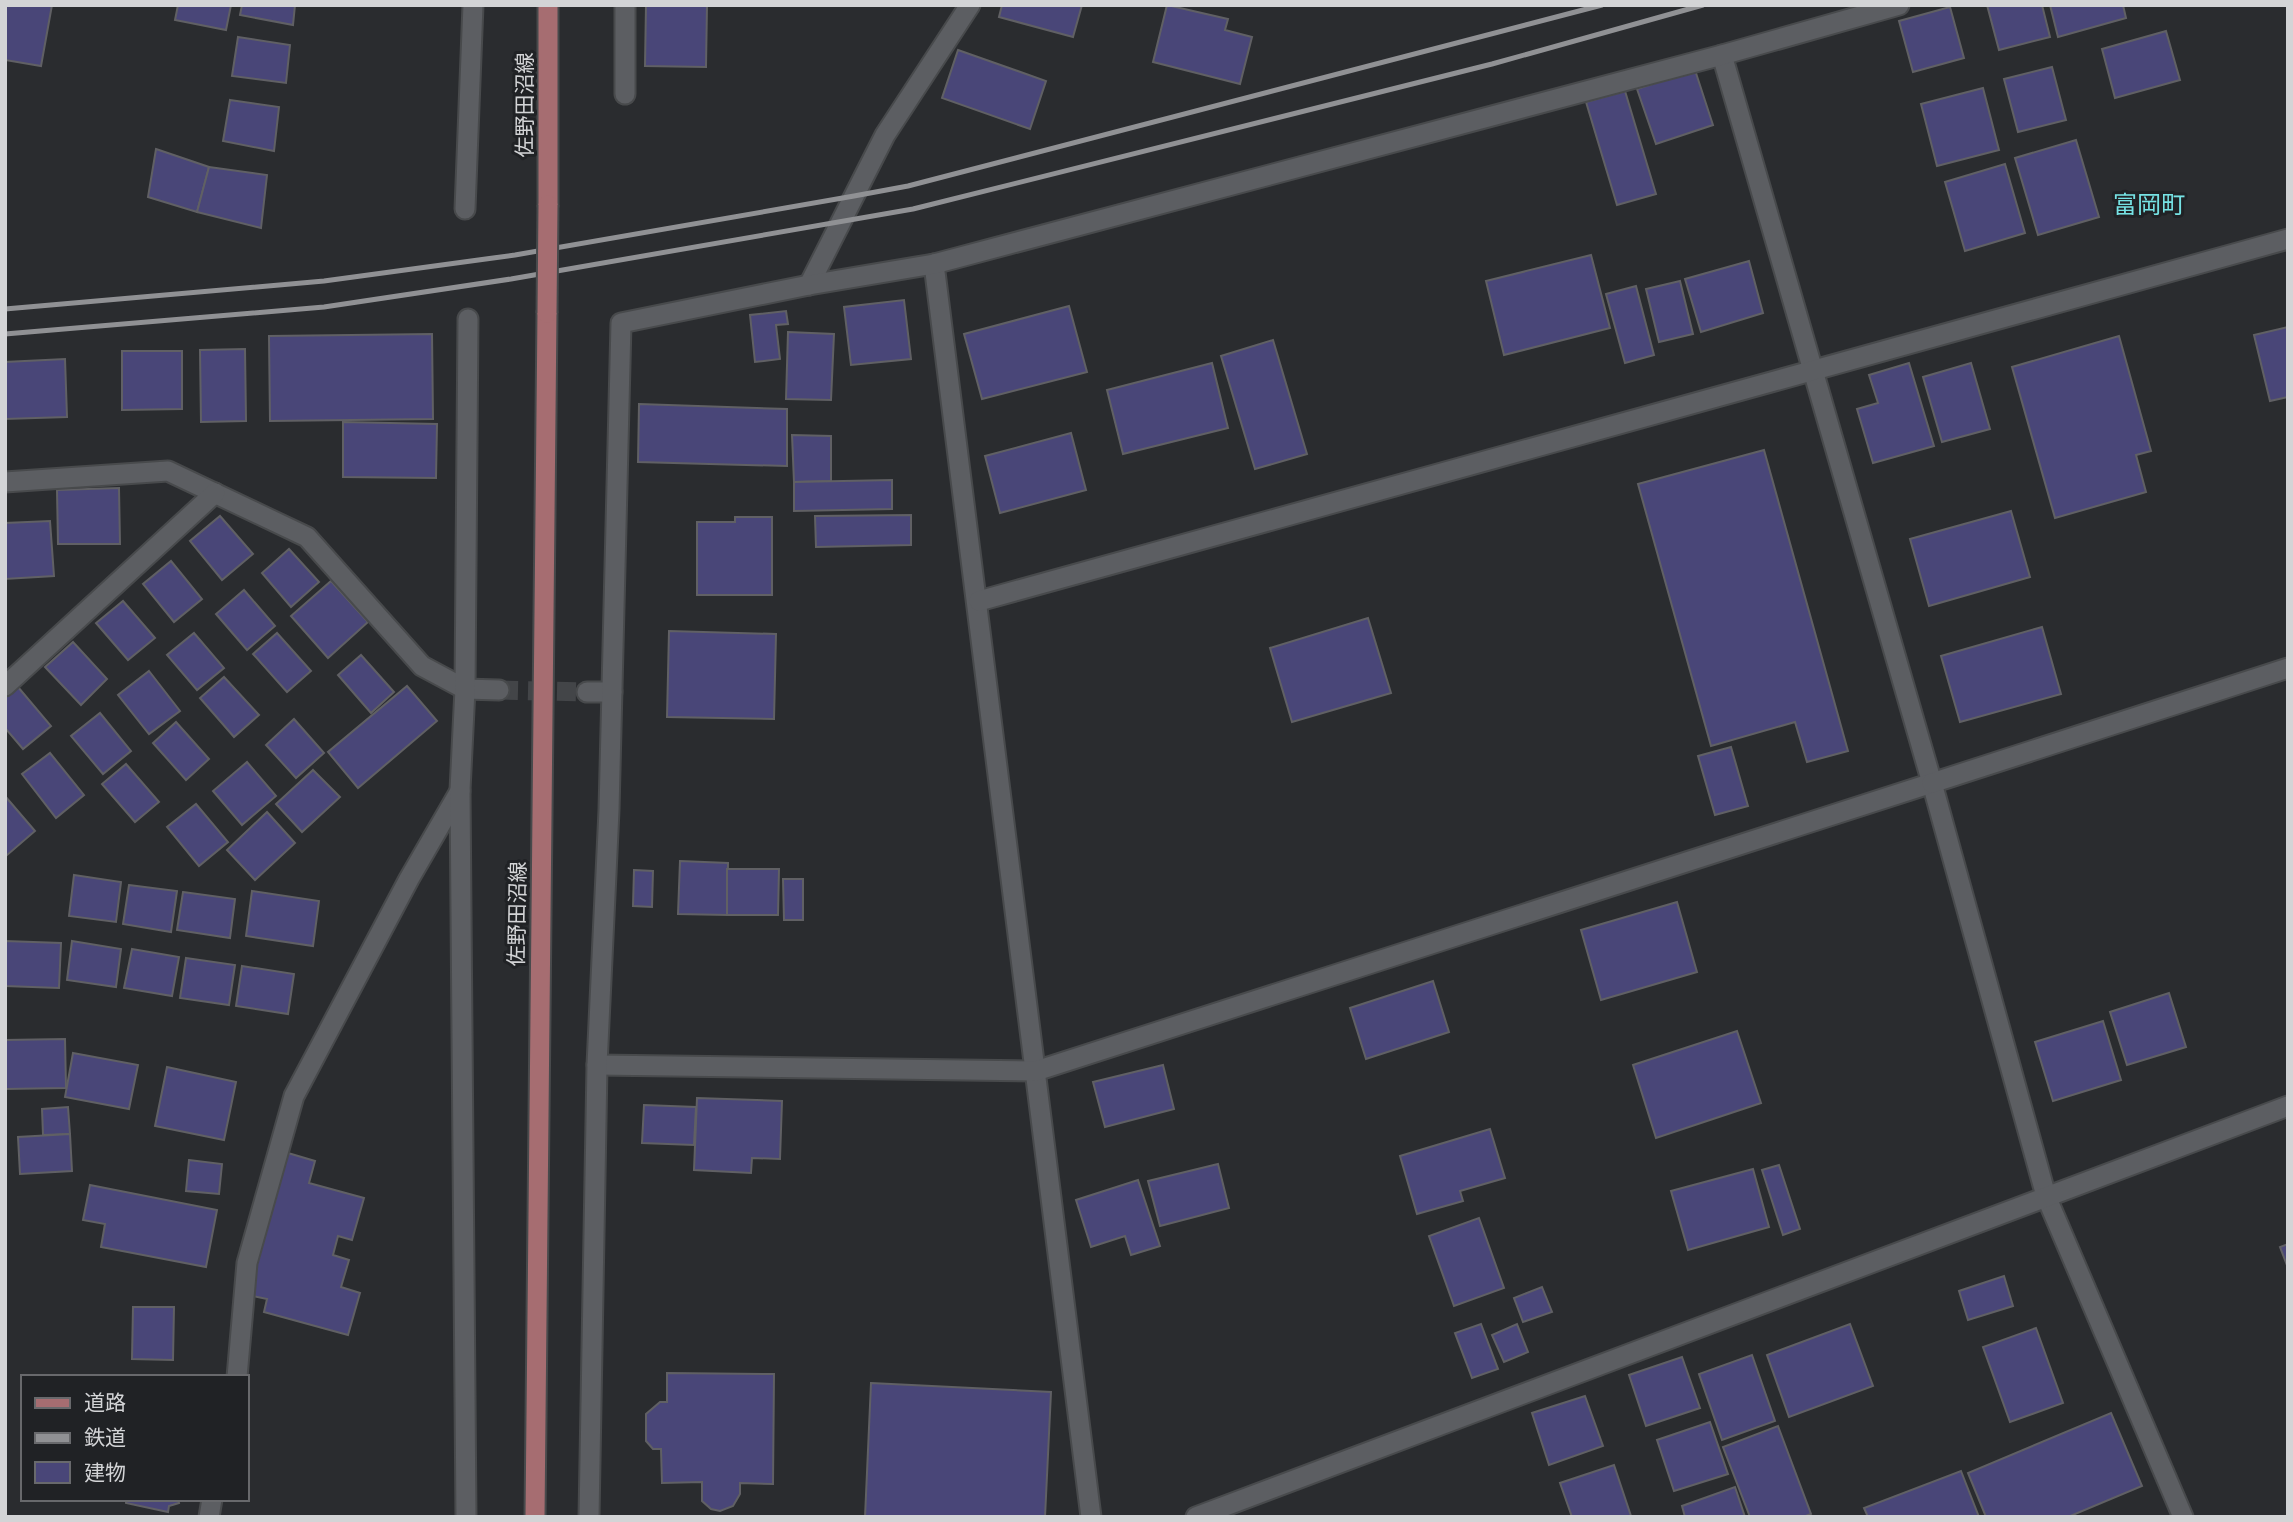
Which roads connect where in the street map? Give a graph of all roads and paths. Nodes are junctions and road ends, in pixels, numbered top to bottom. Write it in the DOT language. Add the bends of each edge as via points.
graph roads {
  1 [pos="472,5"];
  2 [pos="548,5"];
  3 [pos="625,5"];
  4 [pos="970,5"];
  5 [pos="1899,5"];
  6 [pos="1722,55"];
  7 [pos="625,94"];
  8 [pos="465,209"];
  9 [pos="2288,239"];
  10 [pos="934,264"];
  11 [pos="810,285"];
  12 [pos="468,319"];
  13 [pos="1813,371"];
  14 [pos="5,482"];
  15 [pos="215,493"];
  16 [pos="979,601"];
  17 [pos="2288,667"];
  18 [pos="5,685"];
  19 [pos="465,689"];
  20 [pos="499,690"];
  21 [pos="587,692"];
  22 [pos="612,692"];
  23 [pos="1933,783"];
  24 [pos="460,790"];
  25 [pos="597,1065"];
  26 [pos="1036,1072"];
  27 [pos="2288,1106"];
  28 [pos="2046,1196"];
  29 [pos="237,1375"];
  30 [pos="466,1517"];
  31 [pos="535,1517"];
  32 [pos="589,1517"];
  33 [pos="1091,1517"];
  34 [pos="1196,1517"];
  35 [pos="2183,1517"];
  1 -- 8 [label="street"];
  2 -- 31 [label="main road, 佐野田沼線, bridge"];
  3 -- 7 [label="street"];
  4 -- 11 [label="street" via="885,135"];
  5 -- 6 [label="street"];
  6 -- 10 [label="street"];
  6 -- 13 [label="street"];
  9 -- 13 [label="street"];
  10 -- 11 [label="street"];
  10 -- 16 [label="street" via="968,548"];
  11 -- 22 [label="street" via="621,323"];
  12 -- 19 [label="street"];
  13 -- 16 [label="street"];
  13 -- 23 [label="street"];
  14 -- 15 [label="street" via="168,471"];
  15 -- 18 [label="street"];
  15 -- 19 [label="street" via="307,537 422,666"];
  16 -- 26 [label="street"];
  17 -- 23 [label="street"];
  19 -- 20 [label="street"];
  19 -- 24 [label="street"];
  21 -- 22 [label="street"];
  22 -- 25 [label="street"];
  23 -- 26 [label="street"];
  23 -- 28 [label="street"];
  24 -- 29 [label="street" via="293,1096 247,1263"];
  24 -- 30 [label="street"];
  25 -- 26 [label="street"];
  25 -- 32 [label="street"];
  26 -- 33 [label="street"];
  27 -- 28 [label="street"];
  28 -- 34 [label="street"];
  28 -- 35 [label="street"];
}
